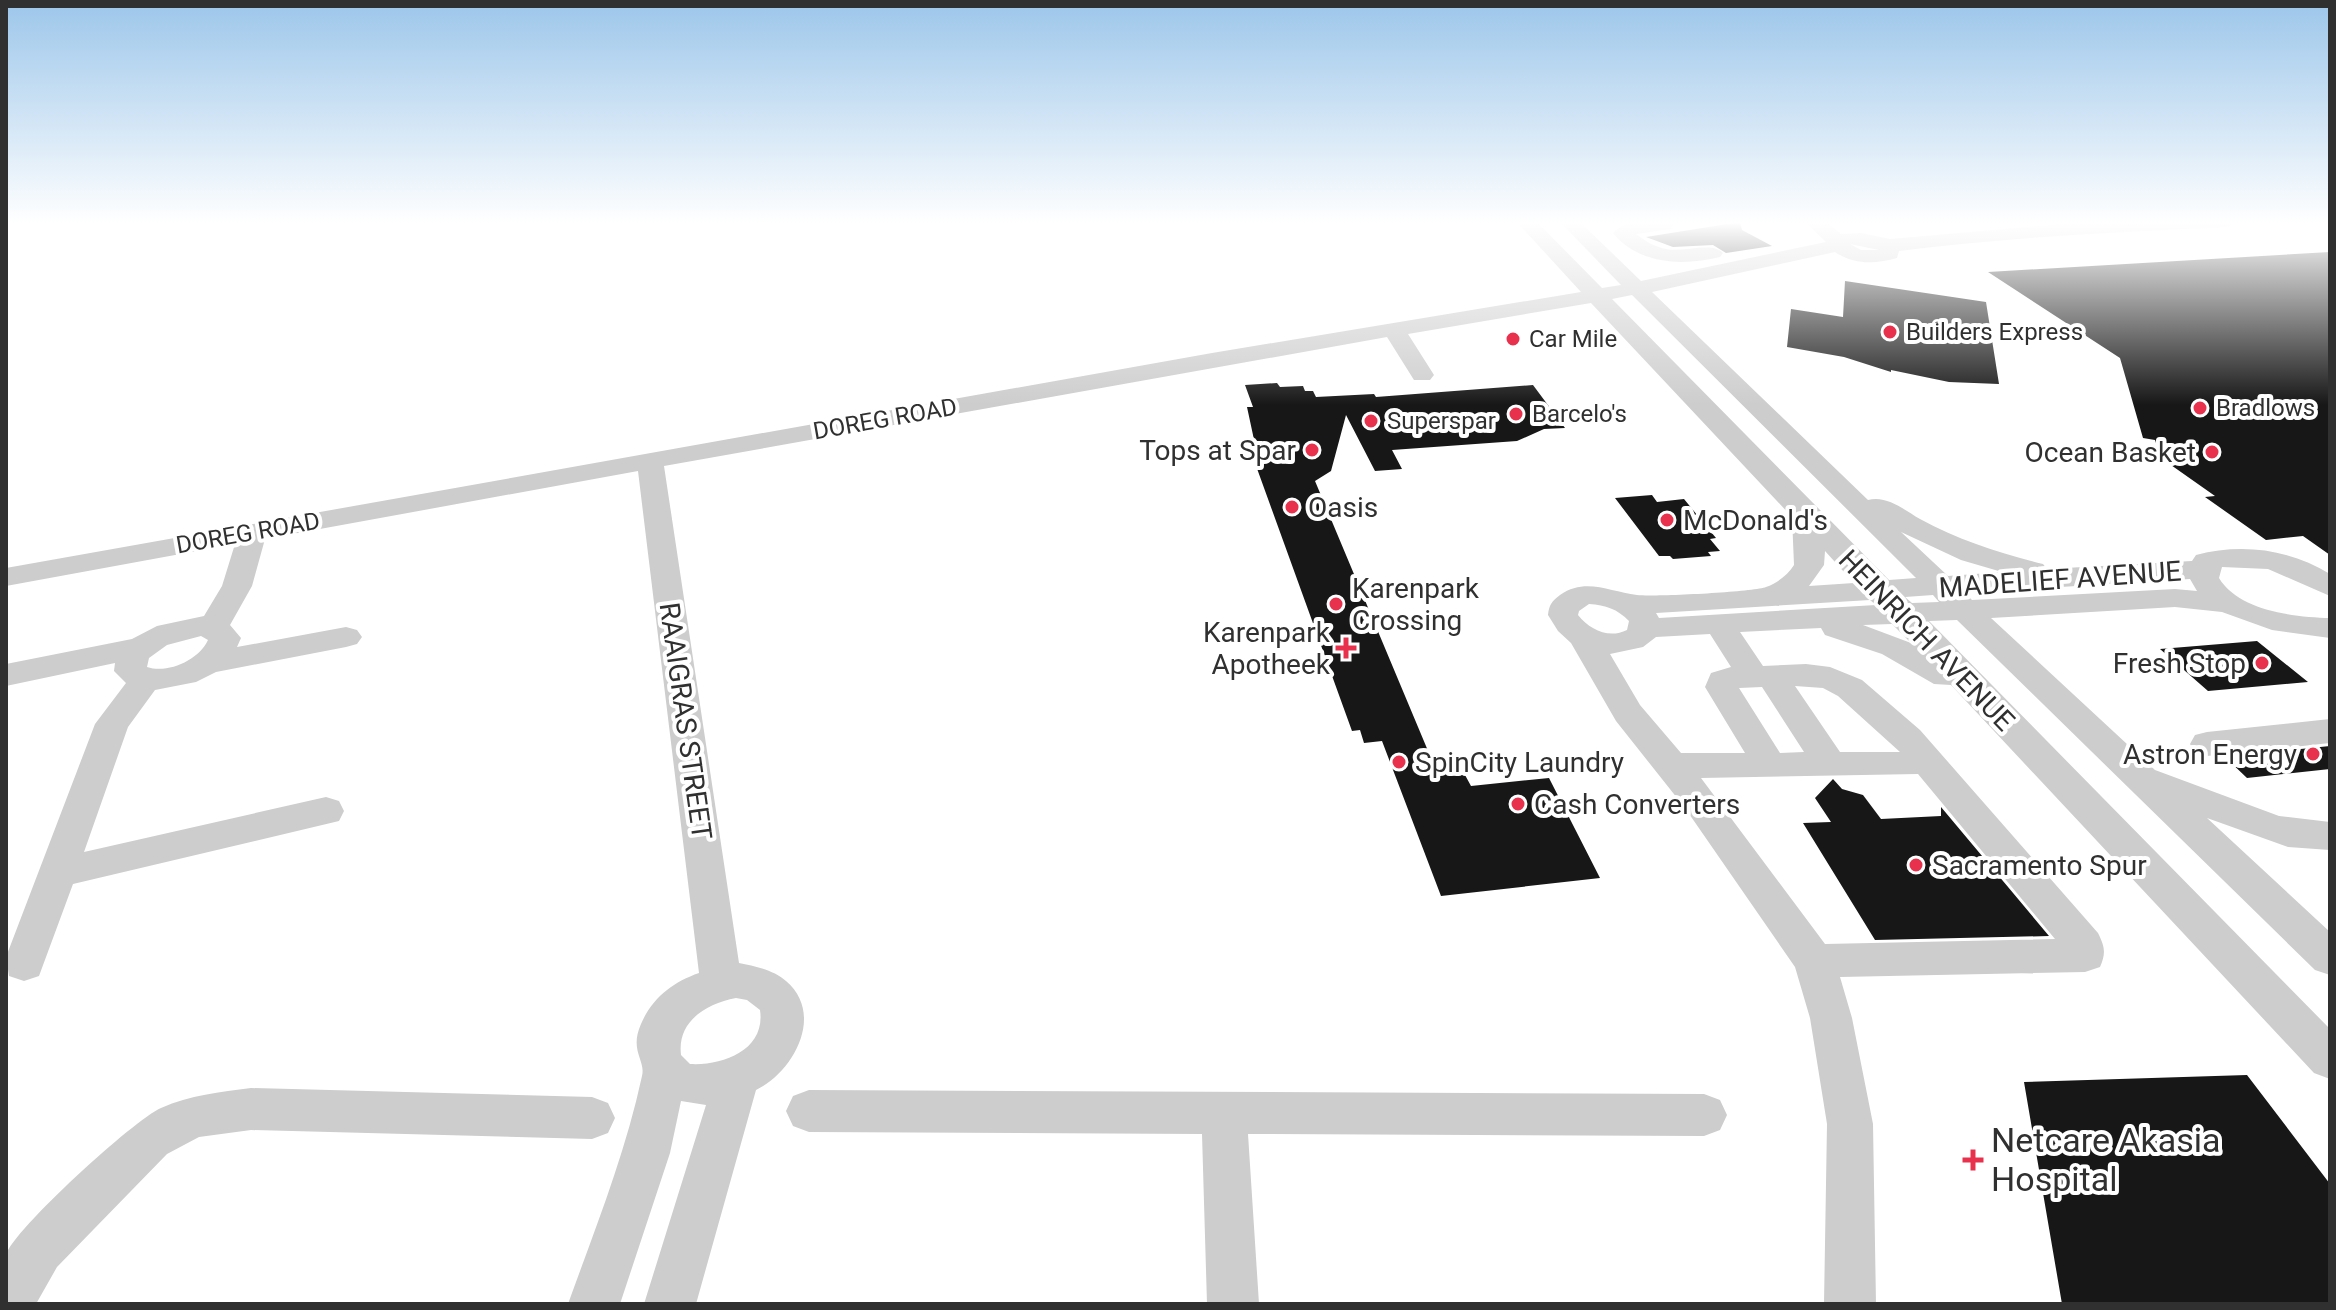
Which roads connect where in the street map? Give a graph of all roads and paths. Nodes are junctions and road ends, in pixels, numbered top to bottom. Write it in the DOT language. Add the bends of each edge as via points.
graph roads {
  1 [pos="1583,282"];
  2 [pos="1630,282"];
  3 [pos="1676,282"];
  4 [pos="1638,290"];
  5 [pos="1597,297"];
  6 [pos="1542,305"];
  7 [pos="1619,320"];
  8 [pos="1393,328"];
  9 [pos="1422,375"];
  10 [pos="650,461"];
  11 [pos="1827,475"];
  12 [pos="1806,514"];
  13 [pos="253,532"];
  14 [pos="2203,569"];
  15 [pos="2066,575"];
  16 [pos="6,577"];
  17 [pos="2330,587"];
  18 [pos="1954,600"];
  19 [pos="1892,604"];
  20 [pos="2231,604"];
  21 [pos="1776,609"];
  22 [pos="1637,624"];
  23 [pos="1719,624"];
  24 [pos="213,627"];
  25 [pos="2323,634"];
  26 [pos="346,637"];
  27 [pos="1584,637"];
  28 [pos="144,663"];
  29 [pos="206,663"];
  30 [pos="6,675"];
  31 [pos="1762,676"];
  32 [pos="1983,699"];
  33 [pos="2330,731"];
  34 [pos="2207,744"];
  35 [pos="1923,756"];
  36 [pos="1770,765"];
  37 [pos="1830,765"];
  38 [pos="2141,778"];
  39 [pos="1689,782"];
  40 [pos="326,811"];
  41 [pos="2330,836"];
  42 [pos="57,873"];
  43 [pos="2330,958"];
  44 [pos="1814,961"];
  45 [pos="24,964"];
  46 [pos="721,982"];
  47 [pos="2330,1059"];
  48 [pos="666,1070"];
  49 [pos="737,1078"];
  50 [pos="809,1111"];
  51 [pos="1224,1113"];
  52 [pos="1704,1115"];
  53 [pos="592,1118"];
  54 [pos="10,1304"];
  55 [pos="594,1304"];
  56 [pos="670,1304"];
  57 [pos="1233,1304"];
  58 [pos="1850,1304"];
  1 -- 5 [label="street, HEINRICH AVENUE"];
  2 -- 4 [label="street, HEINRICH AVENUE"];
  3 -- 4 [label="street, DOREG ROAD"];
  4 -- 5 [label="street, DOREG ROAD"];
  4 -- 11 [label="street, HEINRICH AVENUE"];
  5 -- 6 [label="street, DOREG ROAD"];
  5 -- 7 [label="street, HEINRICH AVENUE"];
  6 -- 7 [label="street" via="1594,311"];
  6 -- 8 [label="street, DOREG ROAD"];
  7 -- 12 [label="street, HEINRICH AVENUE"];
  8 -- 9 [label="street"];
  8 -- 10 [label="street, DOREG ROAD"];
  10 -- 13 [label="street, DOREG ROAD"];
  10 -- 46 [label="street, RAAIGRAS STREET"];
  11 -- 15 [label="street" via="1945,544 1999,563"];
  11 -- 18 [label="street, HEINRICH AVENUE"];
  12 -- 19 [label="street, HEINRICH AVENUE"];
  12 -- 21 [label="street" via="1809,571"];
  13 -- 16 [label="street, DOREG ROAD"];
  13 -- 24 [label="street" via="237,586"];
  14 -- 15 [label="street, MADELIEF AVENUE"];
  14 -- 17 [label="street, MADELIEF AVENUE" via="2206,561 2222,557 2263,559"];
  14 -- 20 [label="street" via="2214,592"];
  15 -- 18 [label="street, MADELIEF AVENUE"];
  18 -- 19 [label="street, MADELIEF AVENUE"];
  18 -- 20 [label="street, MADELIEF AVENUE" via="2175,598"];
  18 -- 38 [label="street, HEINRICH AVENUE"];
  19 -- 21 [label="street, MADELIEF AVENUE"];
  19 -- 32 [label="street, HEINRICH AVENUE"];
  20 -- 25 [label="street" via="2267,620"];
  21 -- 22 [label="street, MADELIEF AVENUE"];
  21 -- 23 [label="street, MADELIEF AVENUE"];
  21 -- 32 [label="street" via="1874,637"];
  22 -- 23 [label="street, MADELIEF AVENUE"];
  22 -- 27 [label="street" via="1611,644"];
  22 -- 27 [label="street" via="1605,596 1579,596 1564,607 1563,615"];
  22 -- 39 [label="street" via="1628,671"];
  23 -- 31 [label="street"];
  24 -- 28 [label="street" via="186,628"];
  24 -- 29 [label="street" via="225,638 224,646"];
  26 -- 29 [label="street"];
  27 -- 39 [label="street" via="1628,713"];
  28 -- 29 [label="street" via="175,676"];
  28 -- 30 [label="street"];
  28 -- 42 [label="street" via="112,724"];
  31 -- 35 [label="street" via="1818,677 1850,688"];
  31 -- 36 [label="street" via="1732,678 1721,687"];
  31 -- 37 [label="street"];
  32 -- 47 [label="street, HEINRICH AVENUE"];
  33 -- 34 [label="street"];
  35 -- 37 [label="street" via="1910,764"];
  35 -- 44 [label="street" via="2084,945 2085,955"];
  36 -- 37 [label="street"];
  36 -- 39 [label="street"];
  38 -- 41 [label="street" via="2270,828"];
  38 -- 43 [label="street, HEINRICH AVENUE"];
  39 -- 44 [label="street"];
  40 -- 42 [label="street"];
  42 -- 45 [label="street"];
  44 -- 58 [label="street" via="1831,1018 1850,1124"];
  46 -- 48 [label="street" via="687,998 663,1025 658,1042"];
  46 -- 49 [label="street" via="762,986 783,1011 774,1048 752,1071"];
  48 -- 49 [label="street" via="696,1086"];
  48 -- 55 [label="street" via="646,1153"];
  49 -- 56 [label="street"];
  50 -- 51 [label="street"];
  51 -- 52 [label="street"];
  51 -- 57 [label="street"];
  53 -- 54 [label="street" via="251,1109 199,1116 151,1139 123,1165 39,1249"];
}
